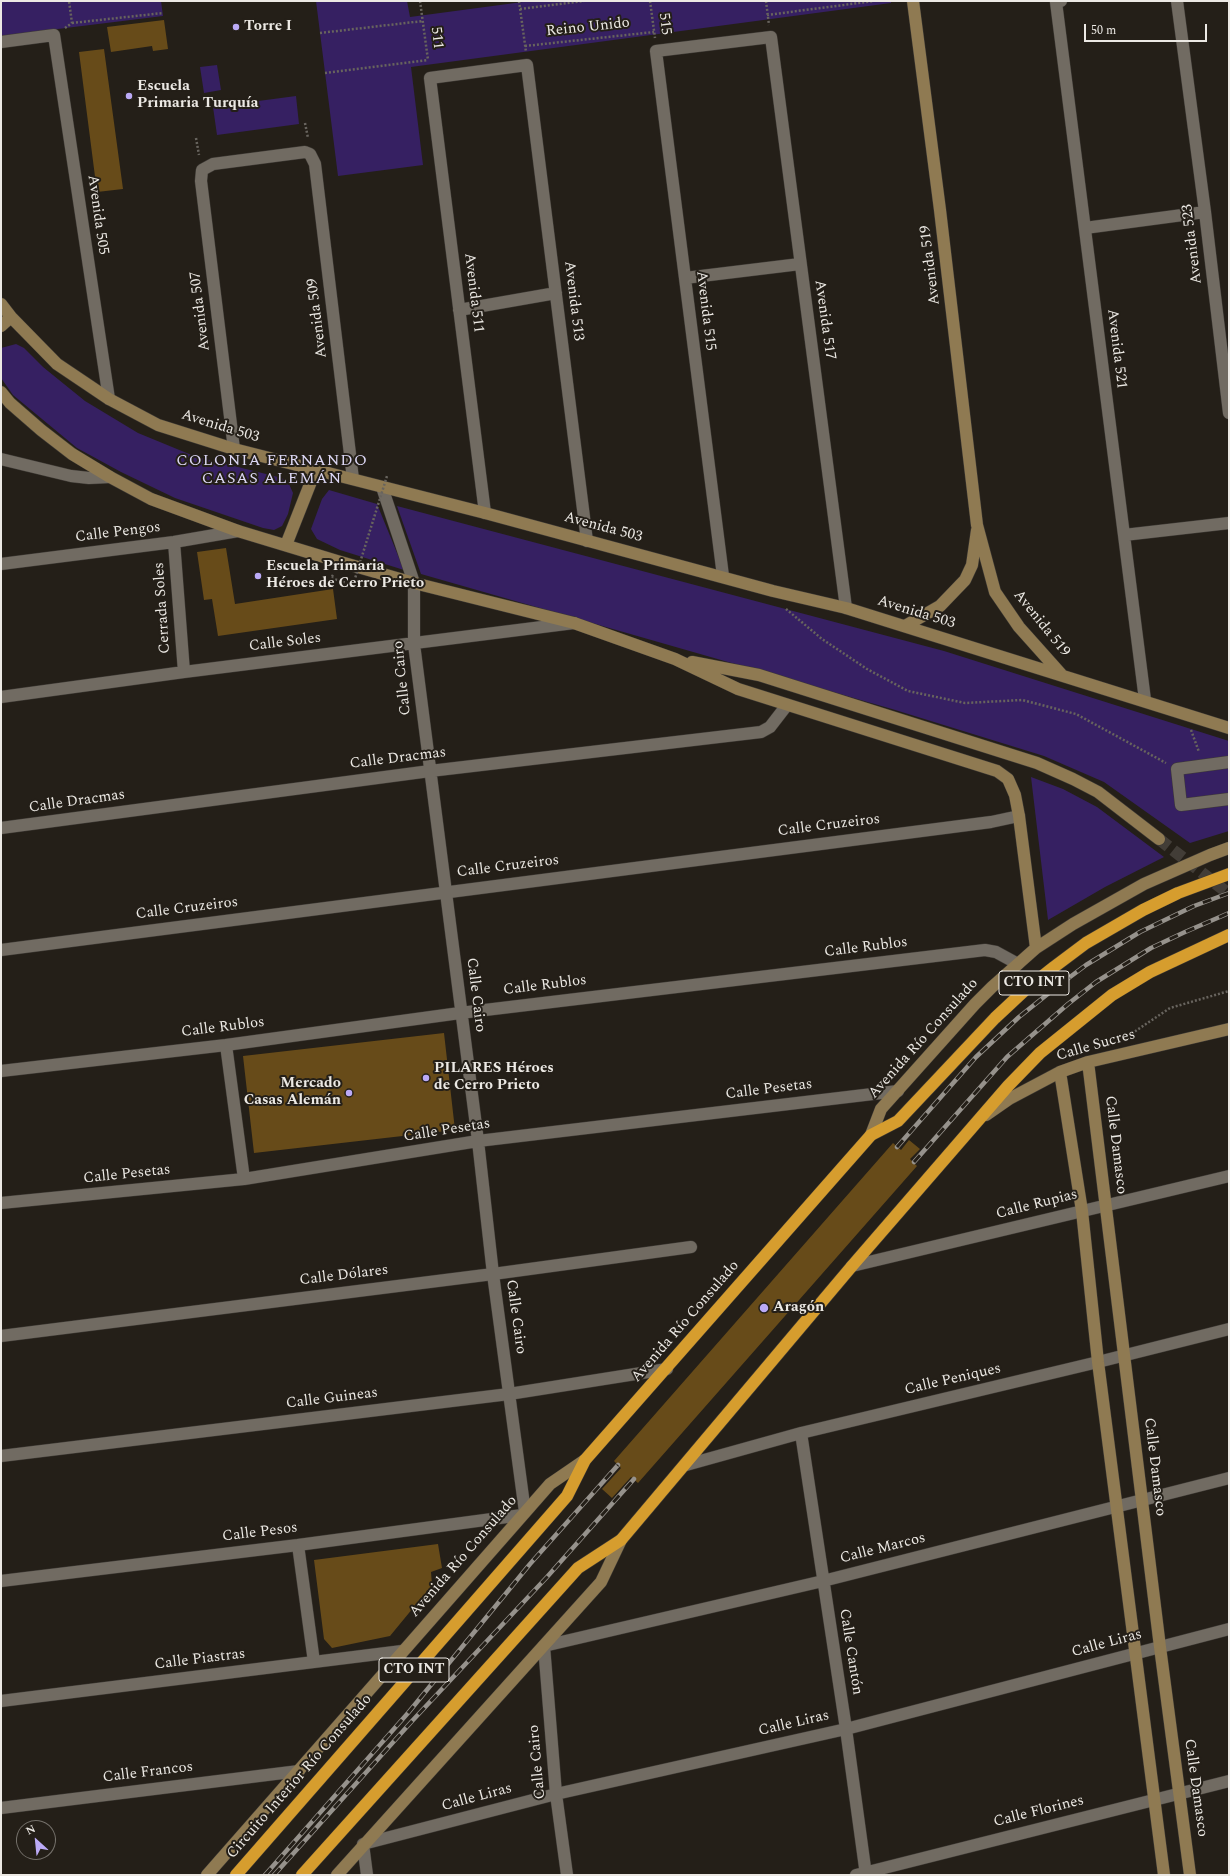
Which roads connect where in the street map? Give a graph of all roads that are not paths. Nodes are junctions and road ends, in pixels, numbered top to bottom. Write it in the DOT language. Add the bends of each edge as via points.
graph roads {
  1 [pos="913,1"];
  2 [pos="1058,1"];
  3 [pos="1177,1"];
  4 [pos="1,42"];
  5 [pos="656,50"];
  6 [pos="527,65"];
  7 [pos="310,154"];
  8 [pos="1205,212"];
  9 [pos="1084,228"];
  10 [pos="800,264"];
  11 [pos="685,278"];
  12 [pos="556,293"];
  13 [pos="1,304"];
  14 [pos="460,310"];
  15 [pos="11,317"];
  16 [pos="1,326"];
  17 [pos="1,392"];
  18 [pos="109,399"];
  19 [pos="1229,413"];
  20 [pos="234,449"];
  21 [pos="1,459"];
  22 [pos="316,469"];
  23 [pos="110,477"];
  24 [pos="353,479"];
  25 [pos="384,481"];
  26 [pos="485,513"];
  27 [pos="1229,523"];
  28 [pos="978,525"];
  29 [pos="238,531"];
  30 [pos="1124,535"];
  31 [pos="587,541"];
  32 [pos="174,542"];
  33 [pos="286,545"];
  34 [pos="1,564"];
  35 [pos="723,576"];
  36 [pos="414,583"];
  37 [pos="846,608"];
  38 [pos="574,623"];
  39 [pos="905,626"];
  40 [pos="414,644"];
  41 [pos="675,659"];
  42 [pos="184,672"];
  43 [pos="1060,674"];
  44 [pos="1,698"];
  45 [pos="1145,700"];
  46 [pos="787,704"];
  47 [pos="1229,728"];
  48 [pos="1229,762"];
  49 [pos="430,771"];
  50 [pos="1229,799"];
  51 [pos="1019,816"];
  52 [pos="1,828"];
  53 [pos="1160,838"];
  54 [pos="1229,848"];
  55 [pos="1229,874"];
  56 [pos="445,892"];
  57 [pos="1229,935"];
  58 [pos="1036,948"];
  59 [pos="1,950"];
  60 [pos="1018,964"];
  61 [pos="460,1013"];
  62 [pos="1229,1029"];
  63 [pos="226,1045"];
  64 [pos="1088,1062"];
  65 [pos="1,1071"];
  66 [pos="1060,1072"];
  67 [pos="898,1091"];
  68 [pos="981,1118"];
  69 [pos="871,1135"];
  70 [pos="478,1141"];
  71 [pos="1229,1176"];
  72 [pos="244,1179"];
  73 [pos="1,1203"];
  74 [pos="1106,1205"];
  75 [pos="1082,1211"];
  76 [pos="691,1247"];
  77 [pos="852,1266"];
  78 [pos="493,1274"];
  79 [pos="1229,1329"];
  80 [pos="1,1336"];
  81 [pos="1124,1355"];
  82 [pos="1098,1362"];
  83 [pos="667,1369"];
  84 [pos="509,1394"];
  85 [pos="801,1433"];
  86 [pos="1,1456"];
  87 [pos="585,1460"];
  88 [pos="686,1465"];
  89 [pos="1229,1478"];
  90 [pos="1142,1499"];
  91 [pos="1118,1506"];
  92 [pos="524,1514"];
  93 [pos="621,1540"];
  94 [pos="298,1545"];
  95 [pos="1,1581"];
  96 [pos="823,1581"];
  97 [pos="1229,1629"];
  98 [pos="544,1646"];
  99 [pos="1160,1647"];
  100 [pos="402,1651"];
  101 [pos="1137,1652"];
  102 [pos="314,1662"];
  103 [pos="1,1702"];
  104 [pos="846,1729"];
  105 [pos="299,1770"];
  106 [pos="1229,1781"];
  107 [pos="556,1794"];
  108 [pos="1179,1794"];
  109 [pos="1155,1799"];
  110 [pos="1,1808"];
  111 [pos="363,1844"];
  112 [pos="862,1874"];
  113 [pos="207,1875"];
  114 [pos="236,1875"];
  115 [pos="302,1875"];
  116 [pos="337,1875"];
  117 [pos="367,1875"];
  118 [pos="567,1875"];
  119 [pos="1164,1875"];
  120 [pos="1190,1875"];
  1 -- 28 [label="street, Avenida 519"];
  2 -- 9 [label="street, Avenida 521"];
  3 -- 8 [label="street, Avenida 523"];
  4 -- 18 [label="street, Avenida 505" via="54,35"];
  5 -- 10 [label="street, Avenida 517" via="770,37"];
  5 -- 11 [label="street, Avenida 515"];
  6 -- 12 [label="street, Avenida 513"];
  6 -- 14 [label="street, Avenida 511" via="430,78"];
  7 -- 20 [label="street, Avenida 507" via="299,152 213,164 202,170 201,181"];
  7 -- 24 [label="street, Avenida 509" via="315,164"];
  8 -- 9 [label="street"];
  8 -- 19 [label="street, Avenida 523"];
  9 -- 30 [label="street, Avenida 521"];
  10 -- 11 [label="street"];
  10 -- 37 [label="street, Avenida 517"];
  11 -- 35 [label="street, Avenida 515"];
  12 -- 14 [label="street"];
  12 -- 31 [label="street, Avenida 513"];
  13 -- 15 [label="street, Avenida 503"];
  14 -- 26 [label="street, Avenida 511"];
  15 -- 16 [label="street"];
  15 -- 18 [label="street, Avenida 503" via="57,364"];
  17 -- 23 [label="street" via="41,430 72,454"];
  18 -- 20 [label="street, Avenida 503" via="158,425"];
  20 -- 22 [label="street, Avenida 503"];
  21 -- 23 [label="street" via="71,476"];
  22 -- 24 [label="street, Avenida 503"];
  22 -- 33 [label="street"];
  23 -- 29 [label="street" via="151,499"];
  24 -- 25 [label="street, Avenida 503"];
  25 -- 26 [label="street, Avenida 503"];
  25 -- 36 [label="street, Calle Cairo"];
  26 -- 31 [label="street, Avenida 503"];
  27 -- 30 [label="street"];
  28 -- 39 [label="street, Avenida 519" via="972,565 965,580 940,606"];
  28 -- 43 [label="street, Avenida 519" via="995,592 1019,626"];
  29 -- 32 [label="street, Calle Pengos"];
  29 -- 33 [label="street"];
  30 -- 45 [label="street, Avenida 521"];
  31 -- 35 [label="street, Avenida 503"];
  32 -- 34 [label="street, Calle Pengos"];
  32 -- 42 [label="street, Cerrada Soles"];
  33 -- 36 [label="street"];
  35 -- 37 [label="street, Avenida 503"];
  36 -- 38 [label="street"];
  36 -- 40 [label="street, Calle Cairo"];
  37 -- 39 [label="street, Avenida 503"];
  38 -- 40 [label="street, Calle Soles"];
  38 -- 41 [label="street"];
  39 -- 43 [label="street, Avenida 503"];
  40 -- 42 [label="street, Calle Soles"];
  40 -- 49 [label="street, Calle Cairo"];
  41 -- 46 [label="street" via="738,689"];
  41 -- 53 [label="street" via="759,675 1037,763 1098,792"];
  42 -- 44 [label="street, Calle Soles"];
  43 -- 45 [label="street, Avenida 503"];
  45 -- 47 [label="street, Avenida 503"];
  46 -- 49 [label="street, Calle Dracmas" via="770,727 761,732"];
  46 -- 51 [label="street" via="997,771 1008,779 1015,795"];
  48 -- 50 [label="street" via="1177,769 1181,805"];
  49 -- 52 [label="street, Calle Dracmas"];
  49 -- 56 [label="street, Calle Cairo"];
  51 -- 56 [label="street, Calle Cruzeiros" via="991,822"];
  51 -- 58 [label="street"];
  54 -- 58 [label="street, Avenida Río Consulado / CTO INT" via="1137,887"];
  55 -- 69 [label="highway, CTO INT" via="1178,893 1143,910 1086,944 1054,967 995,1018 898,1121"];
  56 -- 59 [label="street, Calle Cruzeiros"];
  56 -- 61 [label="street, Calle Cairo"];
  57 -- 68 [label="highway, CTO INT" via="1150,972 1112,995 1040,1053"];
  58 -- 60 [label="street, Avenida Río Consulado / CTO INT"];
  60 -- 61 [label="street, Calle Rublos" via="990,949"];
  60 -- 67 [label="street, Avenida Río Consulado / CTO INT" via="975,1004"];
  61 -- 63 [label="street, Calle Rublos"];
  61 -- 70 [label="street, Calle Cairo"];
  62 -- 64 [label="street, Calle Sucres / CTO INT"];
  63 -- 65 [label="street, Calle Rublos"];
  63 -- 72 [label="street"];
  64 -- 66 [label="street, Calle Sucres / CTO INT"];
  64 -- 74 [label="street, Calle Damasco"];
  66 -- 68 [label="street, Calle Sucres / CTO INT" via="1009,1099"];
  66 -- 75 [label="street"];
  67 -- 69 [label="street, Avenida Río Consulado / CTO INT" via="881,1110"];
  67 -- 70 [label="street, Calle Pesetas"];
  68 -- 77 [label="highway, CTO INT"];
  69 -- 83 [label="highway, Avenida Río Consulado / CTO INT"];
  70 -- 72 [label="street, Calle Pesetas"];
  70 -- 78 [label="street, Calle Cairo"];
  71 -- 74 [label="street, Calle Rupias"];
  72 -- 73 [label="street, Calle Pesetas"];
  74 -- 75 [label="street, Calle Rupias"];
  74 -- 81 [label="street, Calle Damasco"];
  75 -- 77 [label="street, Calle Rupias"];
  75 -- 82 [label="street"];
  76 -- 78 [label="street, Calle Dólares"];
  77 -- 88 [label="highway, CTO INT"];
  78 -- 80 [label="street, Calle Dólares"];
  78 -- 84 [label="street, Calle Cairo"];
  79 -- 81 [label="street, Calle Peniques"];
  81 -- 82 [label="street, Calle Peniques"];
  81 -- 90 [label="street, Calle Damasco"];
  82 -- 85 [label="street, Calle Peniques"];
  82 -- 91 [label="street"];
  83 -- 84 [label="street, Calle Guineas"];
  83 -- 87 [label="highway, Avenida Río Consulado / CTO INT"];
  84 -- 86 [label="street, Calle Guineas"];
  84 -- 92 [label="street, Calle Cairo"];
  85 -- 88 [label="street, Calle Peniques"];
  85 -- 96 [label="street, Calle Cantón"];
  87 -- 92 [label="street, Avenida Río Consulado / CTO INT" via="550,1484"];
  87 -- 114 [label="highway, Circuito Interior Río Consulado / CTO INT" via="567,1496"];
  88 -- 93 [label="highway, CTO INT"];
  89 -- 90 [label="street, Calle Marcos"];
  90 -- 91 [label="street, Calle Marcos"];
  90 -- 99 [label="street, Calle Damasco"];
  91 -- 96 [label="street, Calle Marcos"];
  91 -- 101 [label="street"];
  92 -- 94 [label="street, Calle Pesos"];
  92 -- 100 [label="street, Avenida Río Consulado / CTO INT"];
  93 -- 98 [label="street, CTO INT" via="602,1582"];
  93 -- 115 [label="highway, CTO INT" via="578,1568"];
  94 -- 95 [label="street, Calle Pesos"];
  94 -- 102 [label="street"];
  96 -- 98 [label="street, Calle Marcos"];
  96 -- 104 [label="street, Calle Cantón"];
  97 -- 99 [label="street, Calle Liras"];
  98 -- 107 [label="street, Calle Cairo"];
  98 -- 111 [label="street, CTO INT"];
  99 -- 101 [label="street, Calle Liras"];
  99 -- 108 [label="street, Calle Damasco"];
  100 -- 102 [label="street, Calle Piastras"];
  100 -- 105 [label="street, Avenida Río Consulado / CTO INT"];
  101 -- 104 [label="street, Calle Liras"];
  101 -- 109 [label="street"];
  102 -- 103 [label="street, Calle Piastras"];
  104 -- 107 [label="street, Calle Liras"];
  104 -- 112 [label="street, Calle Cantón"];
  105 -- 110 [label="street, Calle Francos"];
  105 -- 113 [label="street, Avenida Río Consulado / CTO INT"];
  106 -- 108 [label="street, Calle Florines"];
  107 -- 111 [label="street, Calle Liras"];
  107 -- 118 [label="street, Calle Cairo"];
  108 -- 109 [label="street, Calle Florines"];
  108 -- 120 [label="street, Calle Damasco"];
  109 -- 112 [label="street, Calle Florines"];
  109 -- 119 [label="street"];
  111 -- 116 [label="street, CTO INT"];
  111 -- 117 [label="street"];
}
